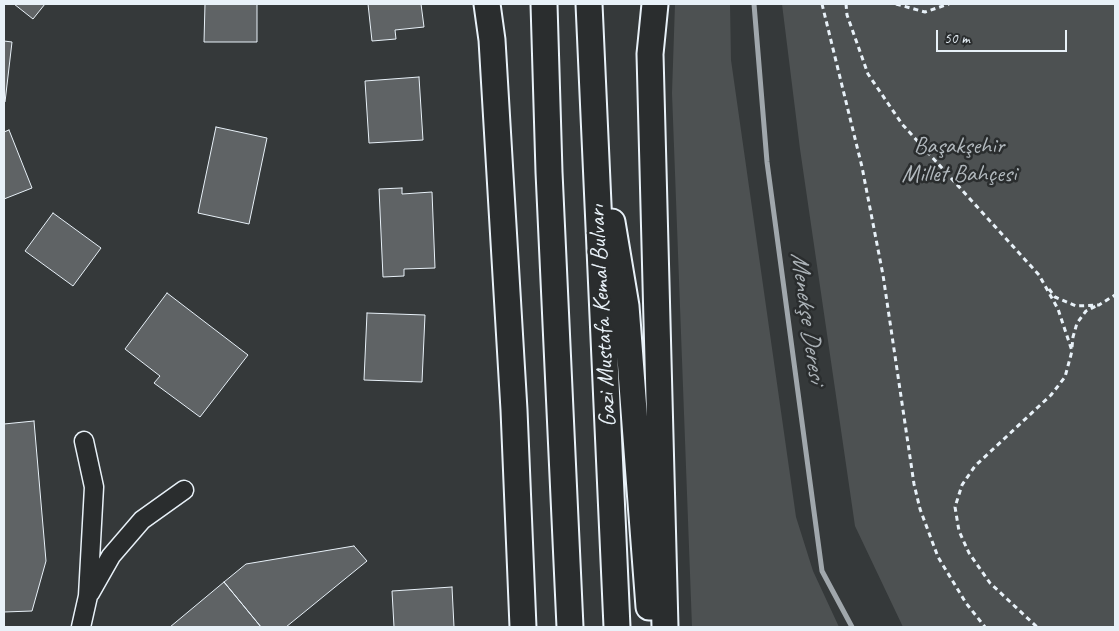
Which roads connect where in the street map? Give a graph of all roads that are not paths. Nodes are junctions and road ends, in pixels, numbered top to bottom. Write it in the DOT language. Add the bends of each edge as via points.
graph roads {
  1 [pos="488,4"];
  2 [pos="493,4"];
  3 [pos="544,4"];
  4 [pos="590,4"];
  5 [pos="655,4"];
  6 [pos="492,40"];
  7 [pos="594,106"];
  8 [pos="84,440"];
  9 [pos="184,490"];
  10 [pos="88,596"];
  11 [pos="81,627"];
  12 [pos="522,627"];
  13 [pos="570,627"];
  14 [pos="617,627"];
  15 [pos="651,627"];
  16 [pos="666,627"];
  1 -- 6 [label="highway"];
  2 -- 6 [label="highway"];
  3 -- 13 [label="highway, Gazi Mustafa Kemal Bulvarı"];
  4 -- 7 [label="highway, Gazi Mustafa Kemal Bulvarı"];
  5 -- 16 [label="highway" via="650,54"];
  6 -- 12 [label="highway" via="514,410"];
  7 -- 14 [label="highway, Gazi Mustafa Kemal Bulvarı"];
  7 -- 15 [label="highway" via="626,306"];
  8 -- 10 [label="street" via="94,487"];
  9 -- 10 [label="street" via="142,520 111,556"];
  10 -- 11 [label="street"];
}
